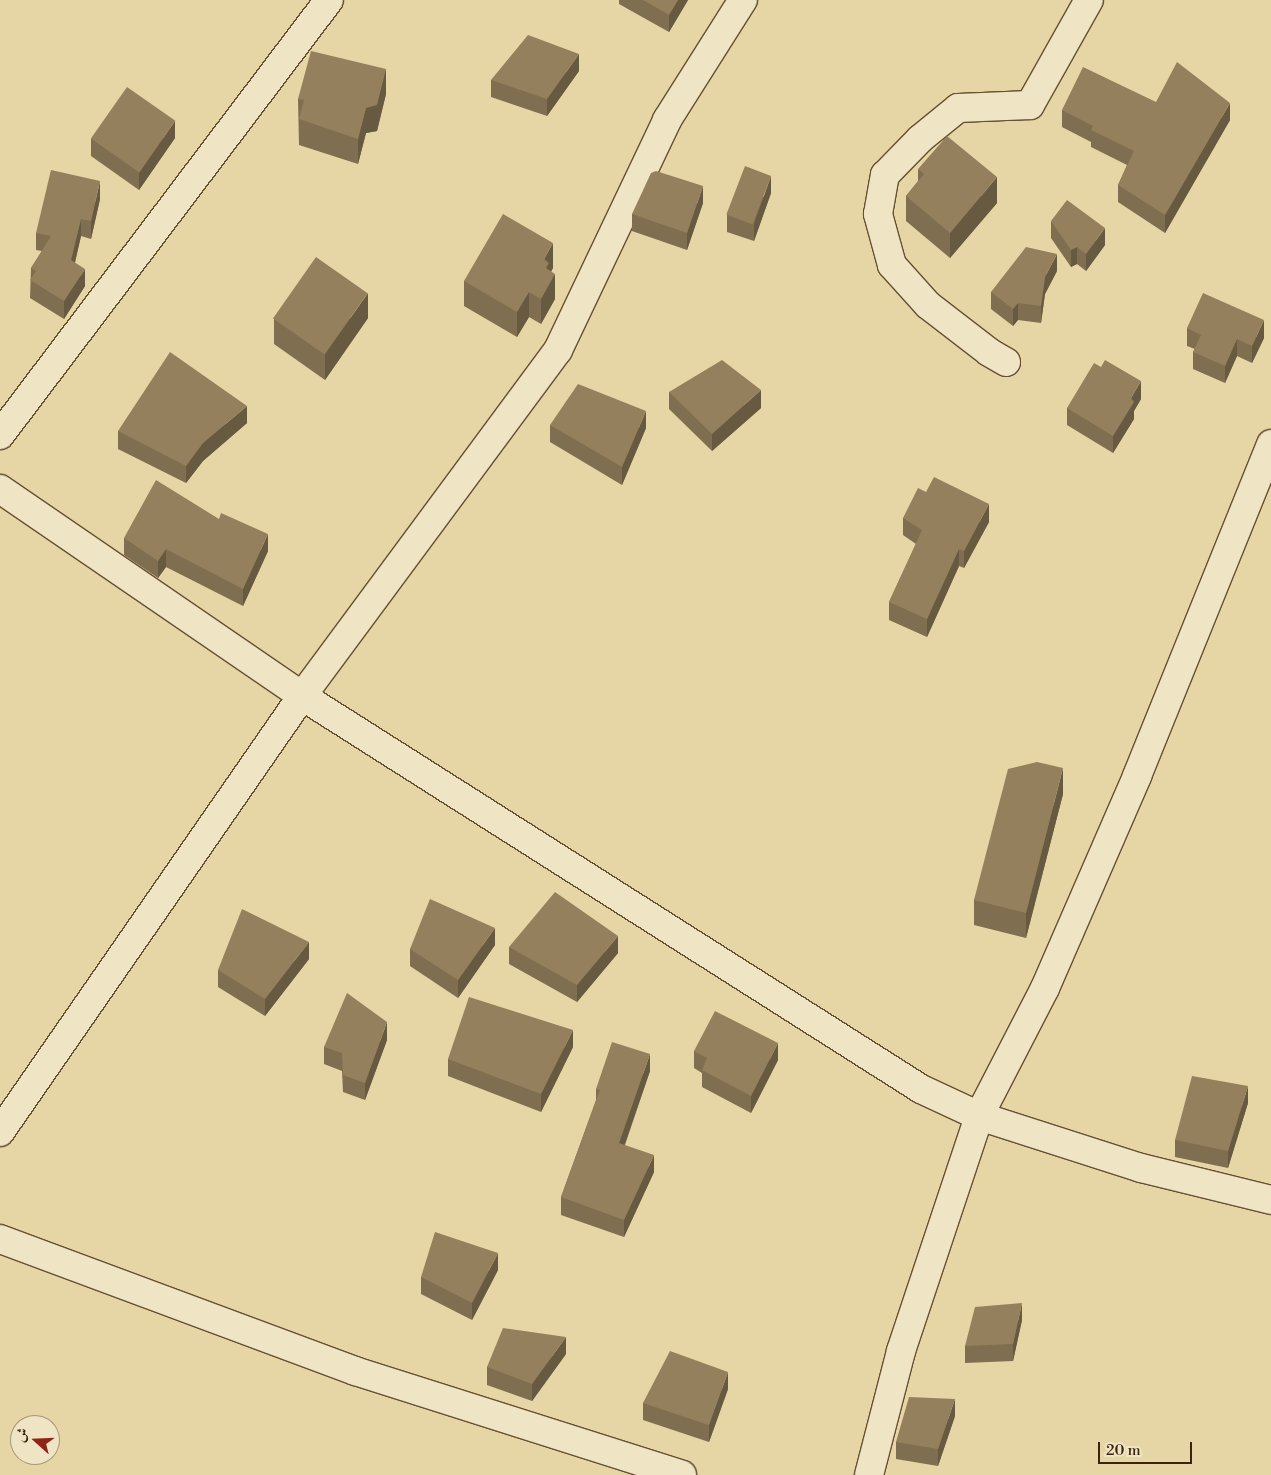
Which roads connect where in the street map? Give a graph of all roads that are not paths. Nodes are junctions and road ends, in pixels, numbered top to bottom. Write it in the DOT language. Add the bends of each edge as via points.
graph roads {
  1 [pos="328,0"];
  2 [pos="743,0"];
  3 [pos="1089,0"];
  4 [pos="1006,362"];
  5 [pos="0,435"];
  6 [pos="1271,444"];
  7 [pos="0,489"];
  8 [pos="302,696"];
  9 [pos="979,1116"];
  10 [pos="0,1132"];
  11 [pos="1271,1200"];
  12 [pos="0,1239"];
  13 [pos="682,1475"];
  14 [pos="869,1475"];
  1 -- 5 [label="street"];
  2 -- 8 [label="street" via="668,120 558,350"];
  3 -- 4 [label="street" via="1030,105 958,108 920,139 885,176 878,214 892,265 928,304"];
  6 -- 9 [label="street" via="1137,776 1060,952"];
  7 -- 8 [label="street"];
  8 -- 9 [label="street" via="921,1089"];
  8 -- 10 [label="street"];
  9 -- 11 [label="street" via="1141,1168"];
  9 -- 14 [label="street" via="901,1351"];
  12 -- 13 [label="street" via="355,1371"];
}
